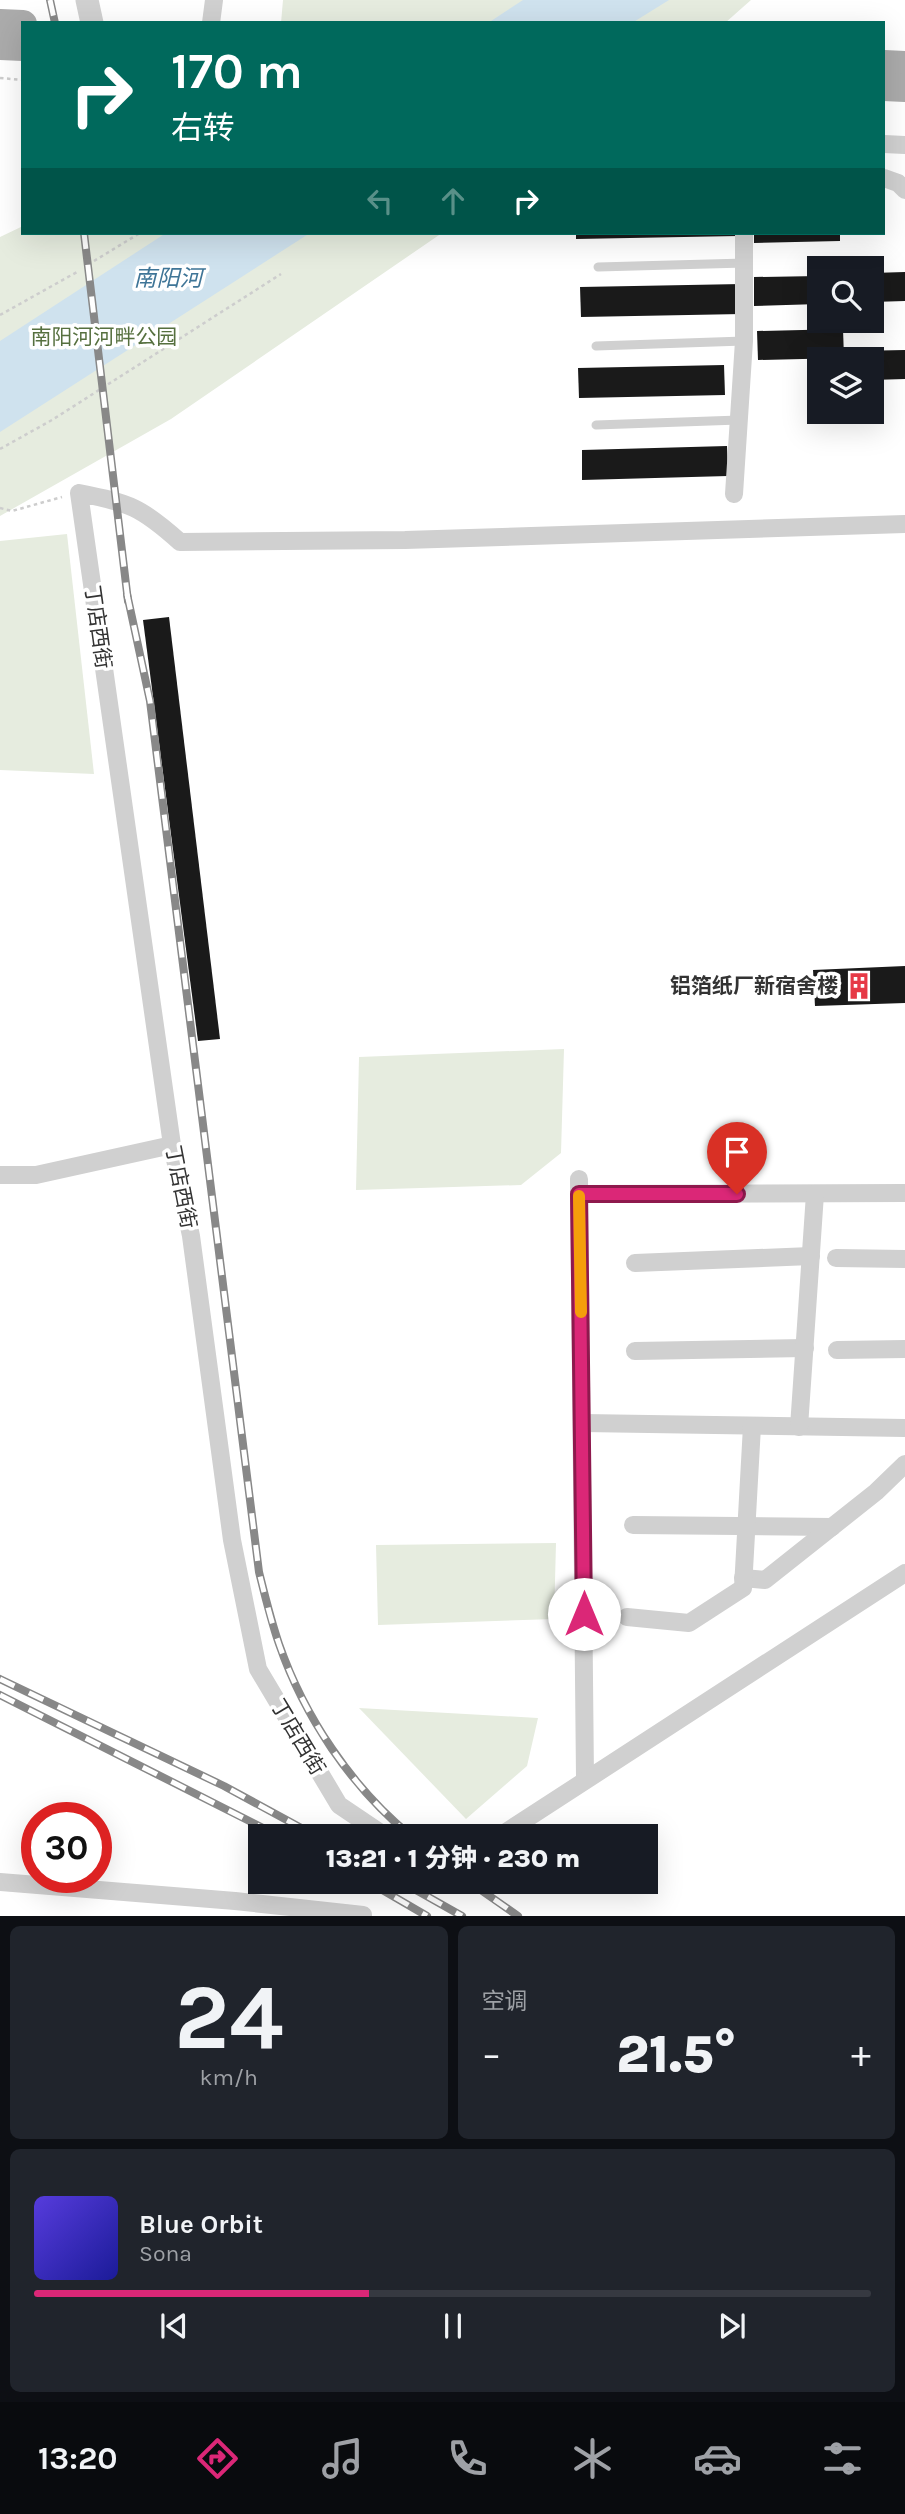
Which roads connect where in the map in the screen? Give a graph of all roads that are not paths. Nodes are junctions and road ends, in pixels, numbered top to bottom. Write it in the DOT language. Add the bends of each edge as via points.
graph roads {
  1 [pos="87,0"];
  2 [pos="214,0"];
  3 [pos="92,21"];
  4 [pos="211,21"];
  5 [pos="0,23"];
  6 [pos="21,24"];
  7 [pos="0,46"];
  8 [pos="21,47"];
  9 [pos="885,64"];
  10 [pos="905,65"];
  11 [pos="885,87"];
  12 [pos="905,88"];
  13 [pos="885,144"];
  14 [pos="905,145"];
  15 [pos="885,178"];
  16 [pos="905,190"];
  17 [pos="744,235"];
  18 [pos="745,263"];
  19 [pos="598,267"];
  20 [pos="744,341"];
  21 [pos="596,345"];
  22 [pos="738,421"];
  23 [pos="596,425"];
  24 [pos="734,494"];
  25 [pos="905,524"];
  26 [pos="172,1145"];
  27 [pos="0,1175"];
  28 [pos="905,1193"];
  29 [pos="816,1194"];
  30 [pos="811,1256"];
  31 [pos="836,1258"];
  32 [pos="905,1259"];
  33 [pos="635,1263"];
  34 [pos="805,1348"];
  35 [pos="905,1349"];
  36 [pos="837,1350"];
  37 [pos="635,1352"];
  38 [pos="583,1423"];
  39 [pos="752,1426"];
  40 [pos="799,1427"];
  41 [pos="905,1428"];
  42 [pos="905,1464"];
  43 [pos="633,1525"];
  44 [pos="746,1527"];
  45 [pos="832,1527"];
  46 [pos="905,1573"];
  47 [pos="743,1578"];
  48 [pos="627,1617"];
  49 [pos="585,1778"];
  50 [pos="368,1824"];
  51 [pos="518,1824"];
  52 [pos="0,1882"];
  53 [pos="363,1915"];
  1 -- 3 [label="street"];
  2 -- 4 [label="street"];
  5 -- 6 [label="main road"];
  7 -- 8 [label="main road"];
  9 -- 10 [label="main road"];
  11 -- 12 [label="main road"];
  13 -- 14 [label="street"];
  15 -- 16 [label="street"];
  17 -- 18 [label="street"];
  18 -- 19 [label="lane"];
  18 -- 20 [label="street"];
  20 -- 21 [label="lane"];
  20 -- 22 [label="street"];
  22 -- 23 [label="lane"];
  22 -- 24 [label="street"];
  25 -- 26 [label="street, 丁店西街" via="405,540 180,542 147,512 79,493"];
  26 -- 27 [label="street" via="36,1175"];
  26 -- 50 [label="street, 丁店西街" via="191,1236 233,1540 258,1669 339,1805"];
  28 -- 29 [label="street"];
  29 -- 30 [label="street"];
  29 -- 38 [label="street" via="579,1186"];
  30 -- 33 [label="street"];
  30 -- 34 [label="street"];
  31 -- 32 [label="street"];
  34 -- 37 [label="street"];
  34 -- 40 [label="street"];
  35 -- 36 [label="street"];
  38 -- 39 [label="street"];
  38 -- 49 [label="street"];
  39 -- 40 [label="street"];
  39 -- 44 [label="street"];
  40 -- 41 [label="street"];
  42 -- 45 [label="street"];
  43 -- 44 [label="street"];
  44 -- 45 [label="street"];
  44 -- 47 [label="street"];
  45 -- 47 [label="street" via="765,1580"];
  46 -- 49 [label="street"];
  47 -- 48 [label="street" via="743,1588 690,1623"];
  49 -- 51 [label="street"];
  52 -- 53 [label="street"];
}
